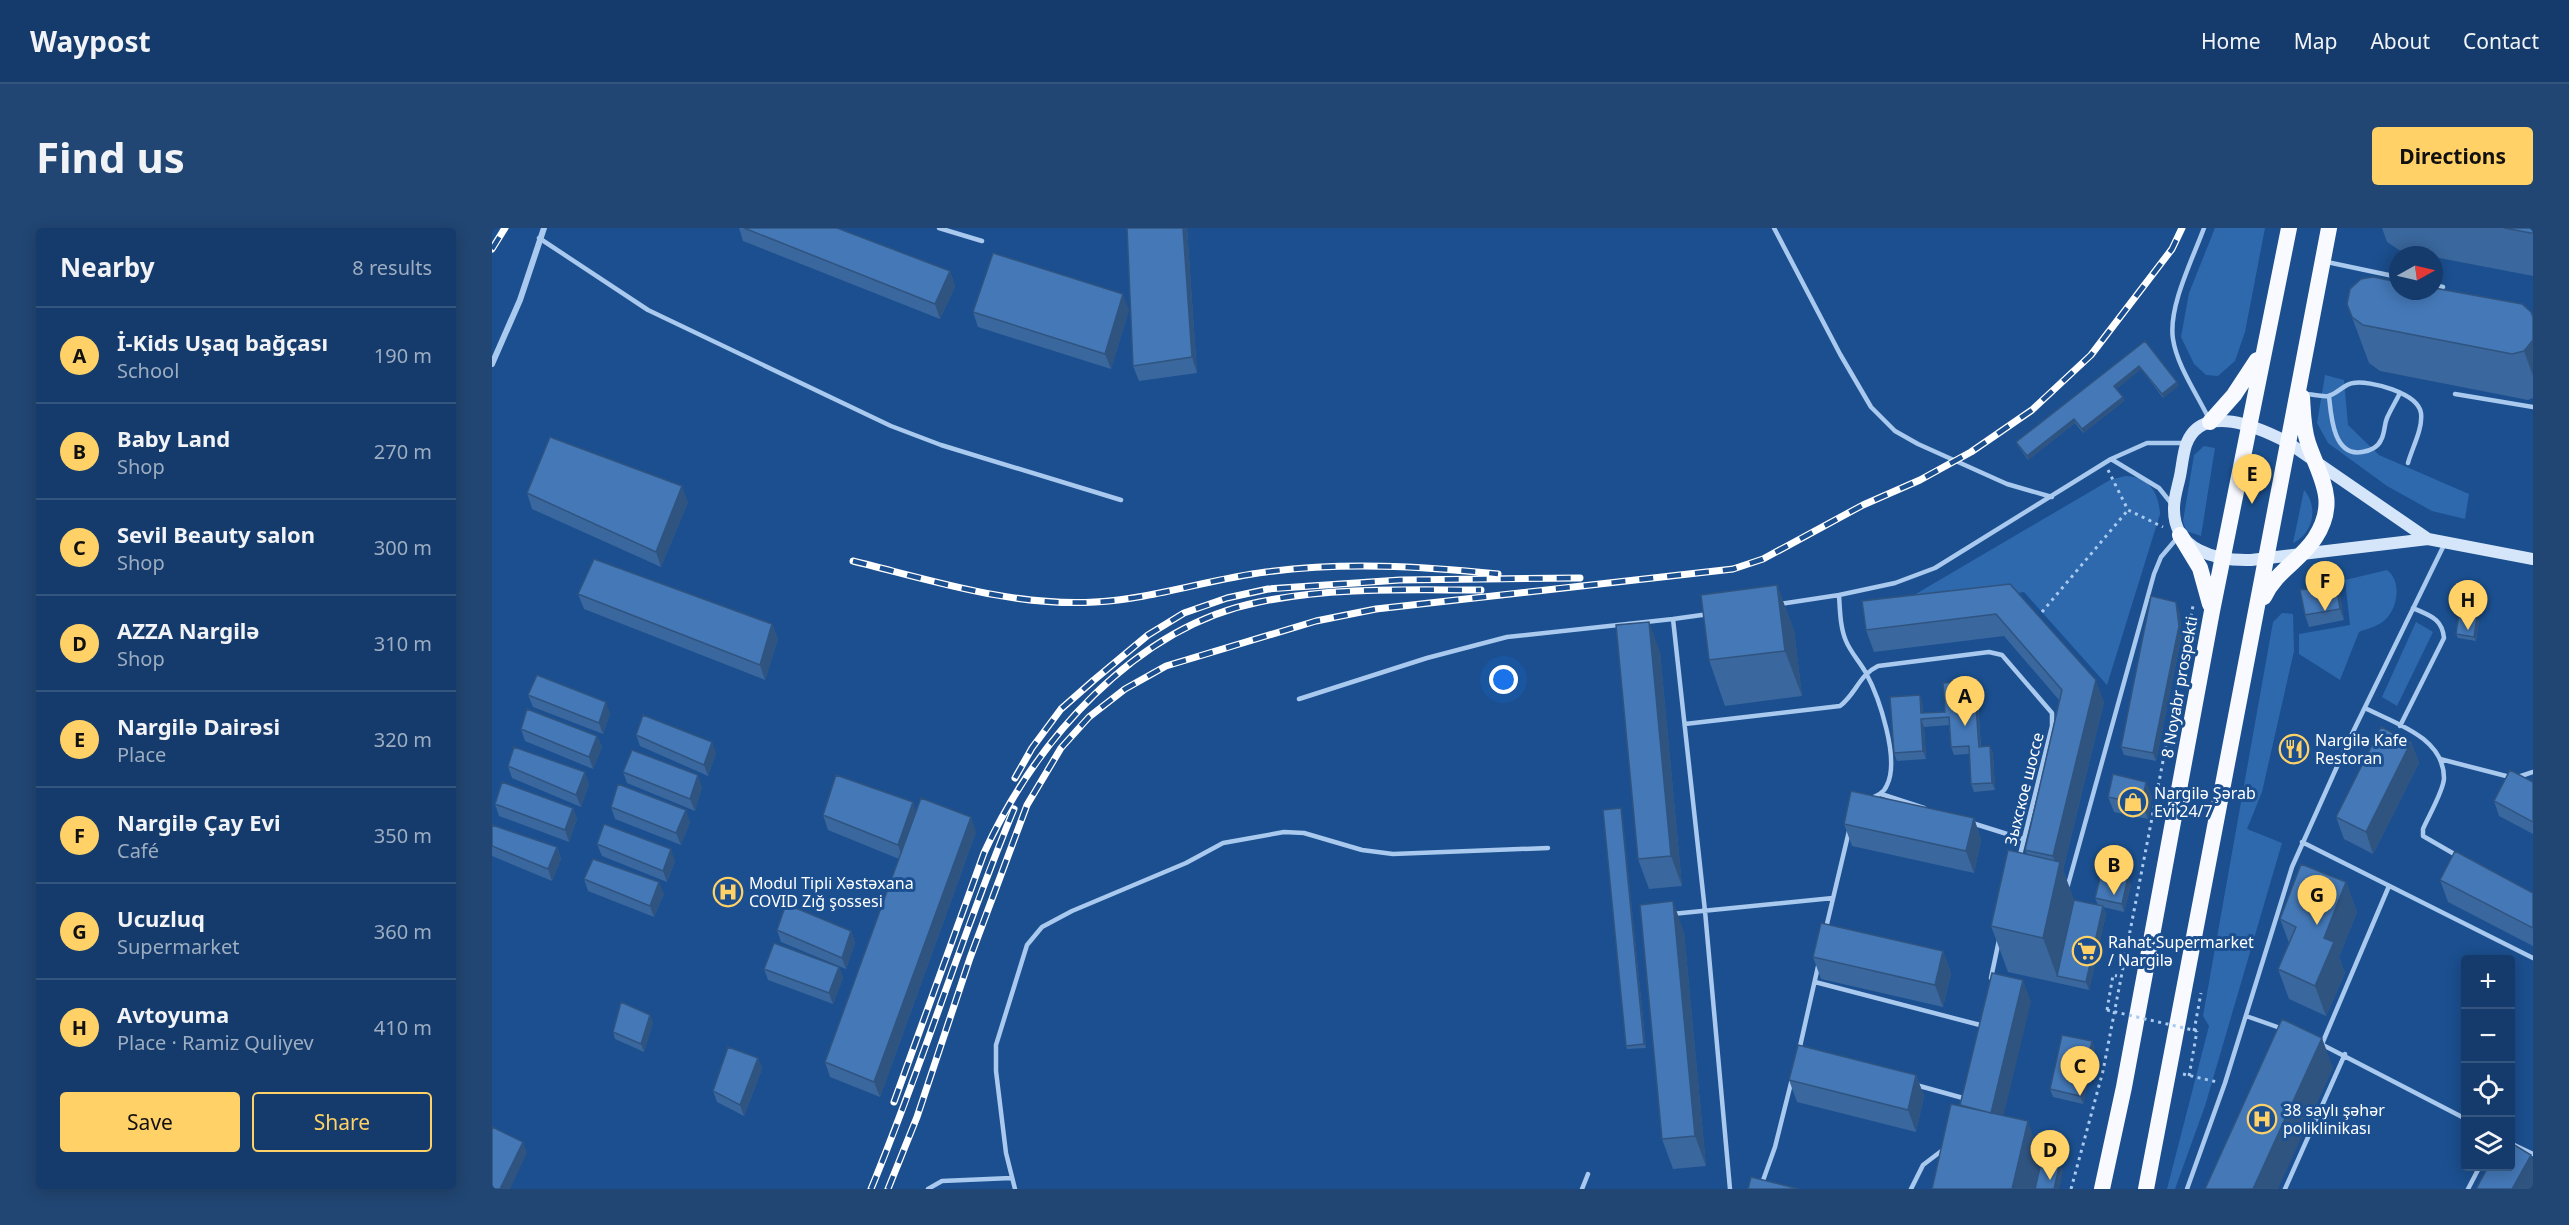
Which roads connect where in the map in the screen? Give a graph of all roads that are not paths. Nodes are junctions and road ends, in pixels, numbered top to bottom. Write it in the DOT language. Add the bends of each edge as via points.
graph roads {
  1 [pos="544,228"];
  2 [pos="939,228"];
  3 [pos="1774,228"];
  4 [pos="2204,228"];
  5 [pos="2289,228"];
  6 [pos="2329,228"];
  7 [pos="539,238"];
  8 [pos="982,241"];
  9 [pos="2322,261"];
  10 [pos="2389,275"];
  11 [pos="2266,343"];
  12 [pos="492,364"];
  13 [pos="2301,369"];
  14 [pos="2302,393"];
  15 [pos="2400,393"];
  16 [pos="2455,394"];
  17 [pos="2329,396"];
  18 [pos="2533,407"];
  19 [pos="2210,422"];
  20 [pos="2249,426"];
  21 [pos="2287,442"];
  22 [pos="2186,443"];
  23 [pos="2111,459"];
  24 [pos="2408,463"];
  25 [pos="2317,464"];
  26 [pos="2052,497"];
  27 [pos="1121,500"];
  28 [pos="2174,505"];
  29 [pos="2180,536"];
  30 [pos="2428,539"];
  31 [pos="2445,543"];
  32 [pos="2300,554"];
  33 [pos="2222,558"];
  34 [pos="2266,559"];
  35 [pos="2533,559"];
  36 [pos="1839,595"];
  37 [pos="1768,605"];
  38 [pos="2413,608"];
  39 [pos="2212,610"];
  40 [pos="1721,612"];
  41 [pos="2256,614"];
  42 [pos="1673,619"];
  43 [pos="1866,672"];
  44 [pos="1299,699"];
  45 [pos="2365,708"];
  46 [pos="1685,724"];
  47 [pos="2400,726"];
  48 [pos="2440,759"];
  49 [pos="2533,772"];
  50 [pos="1881,794"];
  51 [pos="1861,804"];
  52 [pos="1936,812"];
  53 [pos="1968,822"];
  54 [pos="1850,826"];
  55 [pos="2024,839"];
  56 [pos="2302,842"];
  57 [pos="1548,848"];
  58 [pos="2460,857"];
  59 [pos="2018,861"];
  60 [pos="2389,885"];
  61 [pos="2058,891"];
  62 [pos="1833,897"];
  63 [pos="1704,911"];
  64 [pos="1660,915"];
  65 [pos="2000,937"];
  66 [pos="1824,939"];
  67 [pos="1822,950"];
  68 [pos="2533,958"];
  69 [pos="1815,981"];
  70 [pos="1990,981"];
  71 [pos="1982,1014"];
  72 [pos="2246,1016"];
  73 [pos="1980,1025"];
  74 [pos="2290,1032"];
  75 [pos="1977,1035"];
  76 [pos="2311,1040"];
  77 [pos="2322,1044"];
  78 [pos="2345,1054"];
  79 [pos="1809,1058"];
  80 [pos="1792,1078"];
  81 [pos="1908,1083"];
  82 [pos="1965,1087"];
  83 [pos="1963,1098"];
  84 [pos="1961,1107"];
  85 [pos="2462,1117"];
  86 [pos="2515,1145"];
  87 [pos="1948,1147"];
  88 [pos="2533,1154"];
  89 [pos="2029,1155"];
  90 [pos="2061,1163"];
  91 [pos="2478,1171"];
  92 [pos="1588,1174"];
  93 [pos="1011,1178"];
  94 [pos="928,1189"];
  95 [pos="1015,1189"];
  96 [pos="1582,1189"];
  97 [pos="1730,1189"];
  98 [pos="1760,1189"];
  99 [pos="1911,1189"];
  100 [pos="2102,1189"];
  101 [pos="2146,1189"];
  102 [pos="2187,1189"];
  103 [pos="2285,1189"];
  104 [pos="2468,1189"];
  1 -- 7 [label="street"];
  2 -- 8 [label="lane"];
  3 -- 26 [label="lane" via="1840,354 1871,407 1883,419 1918,444 2007,484"];
  4 -- 19 [label="lane" via="2172,321 2177,353"];
  5 -- 11 [label="highway, 8 Noyabr prospekti"];
  6 -- 9 [label="highway"];
  7 -- 12 [label="street" via="520,300"];
  7 -- 27 [label="lane" via="648,310 891,426"];
  9 -- 10 [label="lane"];
  9 -- 13 [label="highway"];
  11 -- 19 [label="highway" via="2246,380"];
  11 -- 20 [label="highway, 8 Noyabr prospekti"];
  13 -- 14 [label="highway"];
  13 -- 21 [label="highway"];
  14 -- 17 [label="lane"];
  14 -- 25 [label="highway" via="2304,431"];
  15 -- 17 [label="lane" via="2376,384 2351,383"];
  15 -- 17 [label="lane" via="2381,440 2376,447 2363,452 2353,452 2334,432"];
  15 -- 24 [label="lane" via="2418,405 2421,413"];
  16 -- 18 [label="lane"];
  19 -- 20 [label="main road"];
  19 -- 22 [label="main road" via="2196,430"];
  20 -- 21 [label="main road"];
  20 -- 33 [label="highway, 8 Noyabr prospekti"];
  21 -- 25 [label="main road"];
  21 -- 34 [label="highway"];
  22 -- 23 [label="lane" via="2147,443"];
  22 -- 28 [label="main road"];
  23 -- 26 [label="lane"];
  23 -- 28 [label="lane" via="2159,488"];
  25 -- 30 [label="main road"];
  25 -- 32 [label="highway" via="2325,482 2325,515 2313,541"];
  26 -- 36 [label="lane" via="1935,568 1895,583"];
  28 -- 29 [label="main road"];
  29 -- 33 [label="main road" via="2196,549"];
  29 -- 39 [label="highway" via="2200,568"];
  29 -- 61 [label="lane" via="2169,545 2154,574 2068,885"];
  30 -- 31 [label="main road"];
  30 -- 32 [label="main road"];
  31 -- 35 [label="main road"];
  31 -- 38 [label="lane"];
  32 -- 34 [label="main road"];
  32 -- 41 [label="highway" via="2276,577"];
  33 -- 34 [label="main road"];
  33 -- 39 [label="highway, 8 Noyabr prospekti"];
  34 -- 41 [label="highway"];
  36 -- 37 [label="lane"];
  36 -- 43 [label="lane" via="1846,640"];
  38 -- 45 [label="lane"];
  38 -- 47 [label="lane" via="2438,619 2444,638"];
  39 -- 100 [label="highway, 8 Noyabr prospekti"];
  40 -- 42 [label="lane"];
  41 -- 101 [label="highway"];
  42 -- 44 [label="lane" via="1507,637"];
  42 -- 46 [label="lane"];
  43 -- 46 [label="lane" via="1850,698 1840,706"];
  43 -- 50 [label="lane" via="1887,726 1891,774"];
  43 -- 55 [label="lane, Зыхское шоссе" via="1878,666 1989,652 2002,655 2052,713"];
  45 -- 47 [label="lane"];
  45 -- 56 [label="lane"];
  46 -- 63 [label="lane"];
  47 -- 48 [label="lane" via="2425,738"];
  48 -- 49 [label="lane" via="2509,777"];
  48 -- 58 [label="lane" via="2444,779 2422,829 2423,836"];
  50 -- 51 [label="lane"];
  50 -- 52 [label="lane"];
  53 -- 55 [label="lane"];
  54 -- 62 [label="lane"];
  55 -- 59 [label="lane, Зыхское шоссе"];
  56 -- 60 [label="lane"];
  56 -- 72 [label="lane"];
  57 -- 93 [label="lane" via="1393,854 1284,831 1223,843 1041,927 1027,945 996,1045"];
  60 -- 68 [label="lane"];
  60 -- 77 [label="lane"];
  62 -- 63 [label="lane"];
  62 -- 66 [label="lane"];
  63 -- 64 [label="lane"];
  63 -- 97 [label="lane"];
  65 -- 70 [label="lane"];
  67 -- 69 [label="lane"];
  69 -- 73 [label="lane"];
  69 -- 79 [label="lane" via="1798,1055"];
  71 -- 73 [label="lane"];
  72 -- 74 [label="lane"];
  72 -- 102 [label="lane"];
  73 -- 75 [label="lane"];
  76 -- 77 [label="lane"];
  77 -- 78 [label="lane"];
  78 -- 85 [label="lane"];
  78 -- 103 [label="lane"];
  80 -- 98 [label="lane"];
  81 -- 83 [label="lane"];
  82 -- 83 [label="lane"];
  83 -- 84 [label="lane"];
  86 -- 88 [label="lane"];
  87 -- 99 [label="lane" via="1923,1165"];
  89 -- 90 [label="lane"];
  91 -- 104 [label="lane"];
  92 -- 96 [label="lane"];
  93 -- 94 [label="lane" via="942,1181"];
  93 -- 95 [label="lane"];
}
